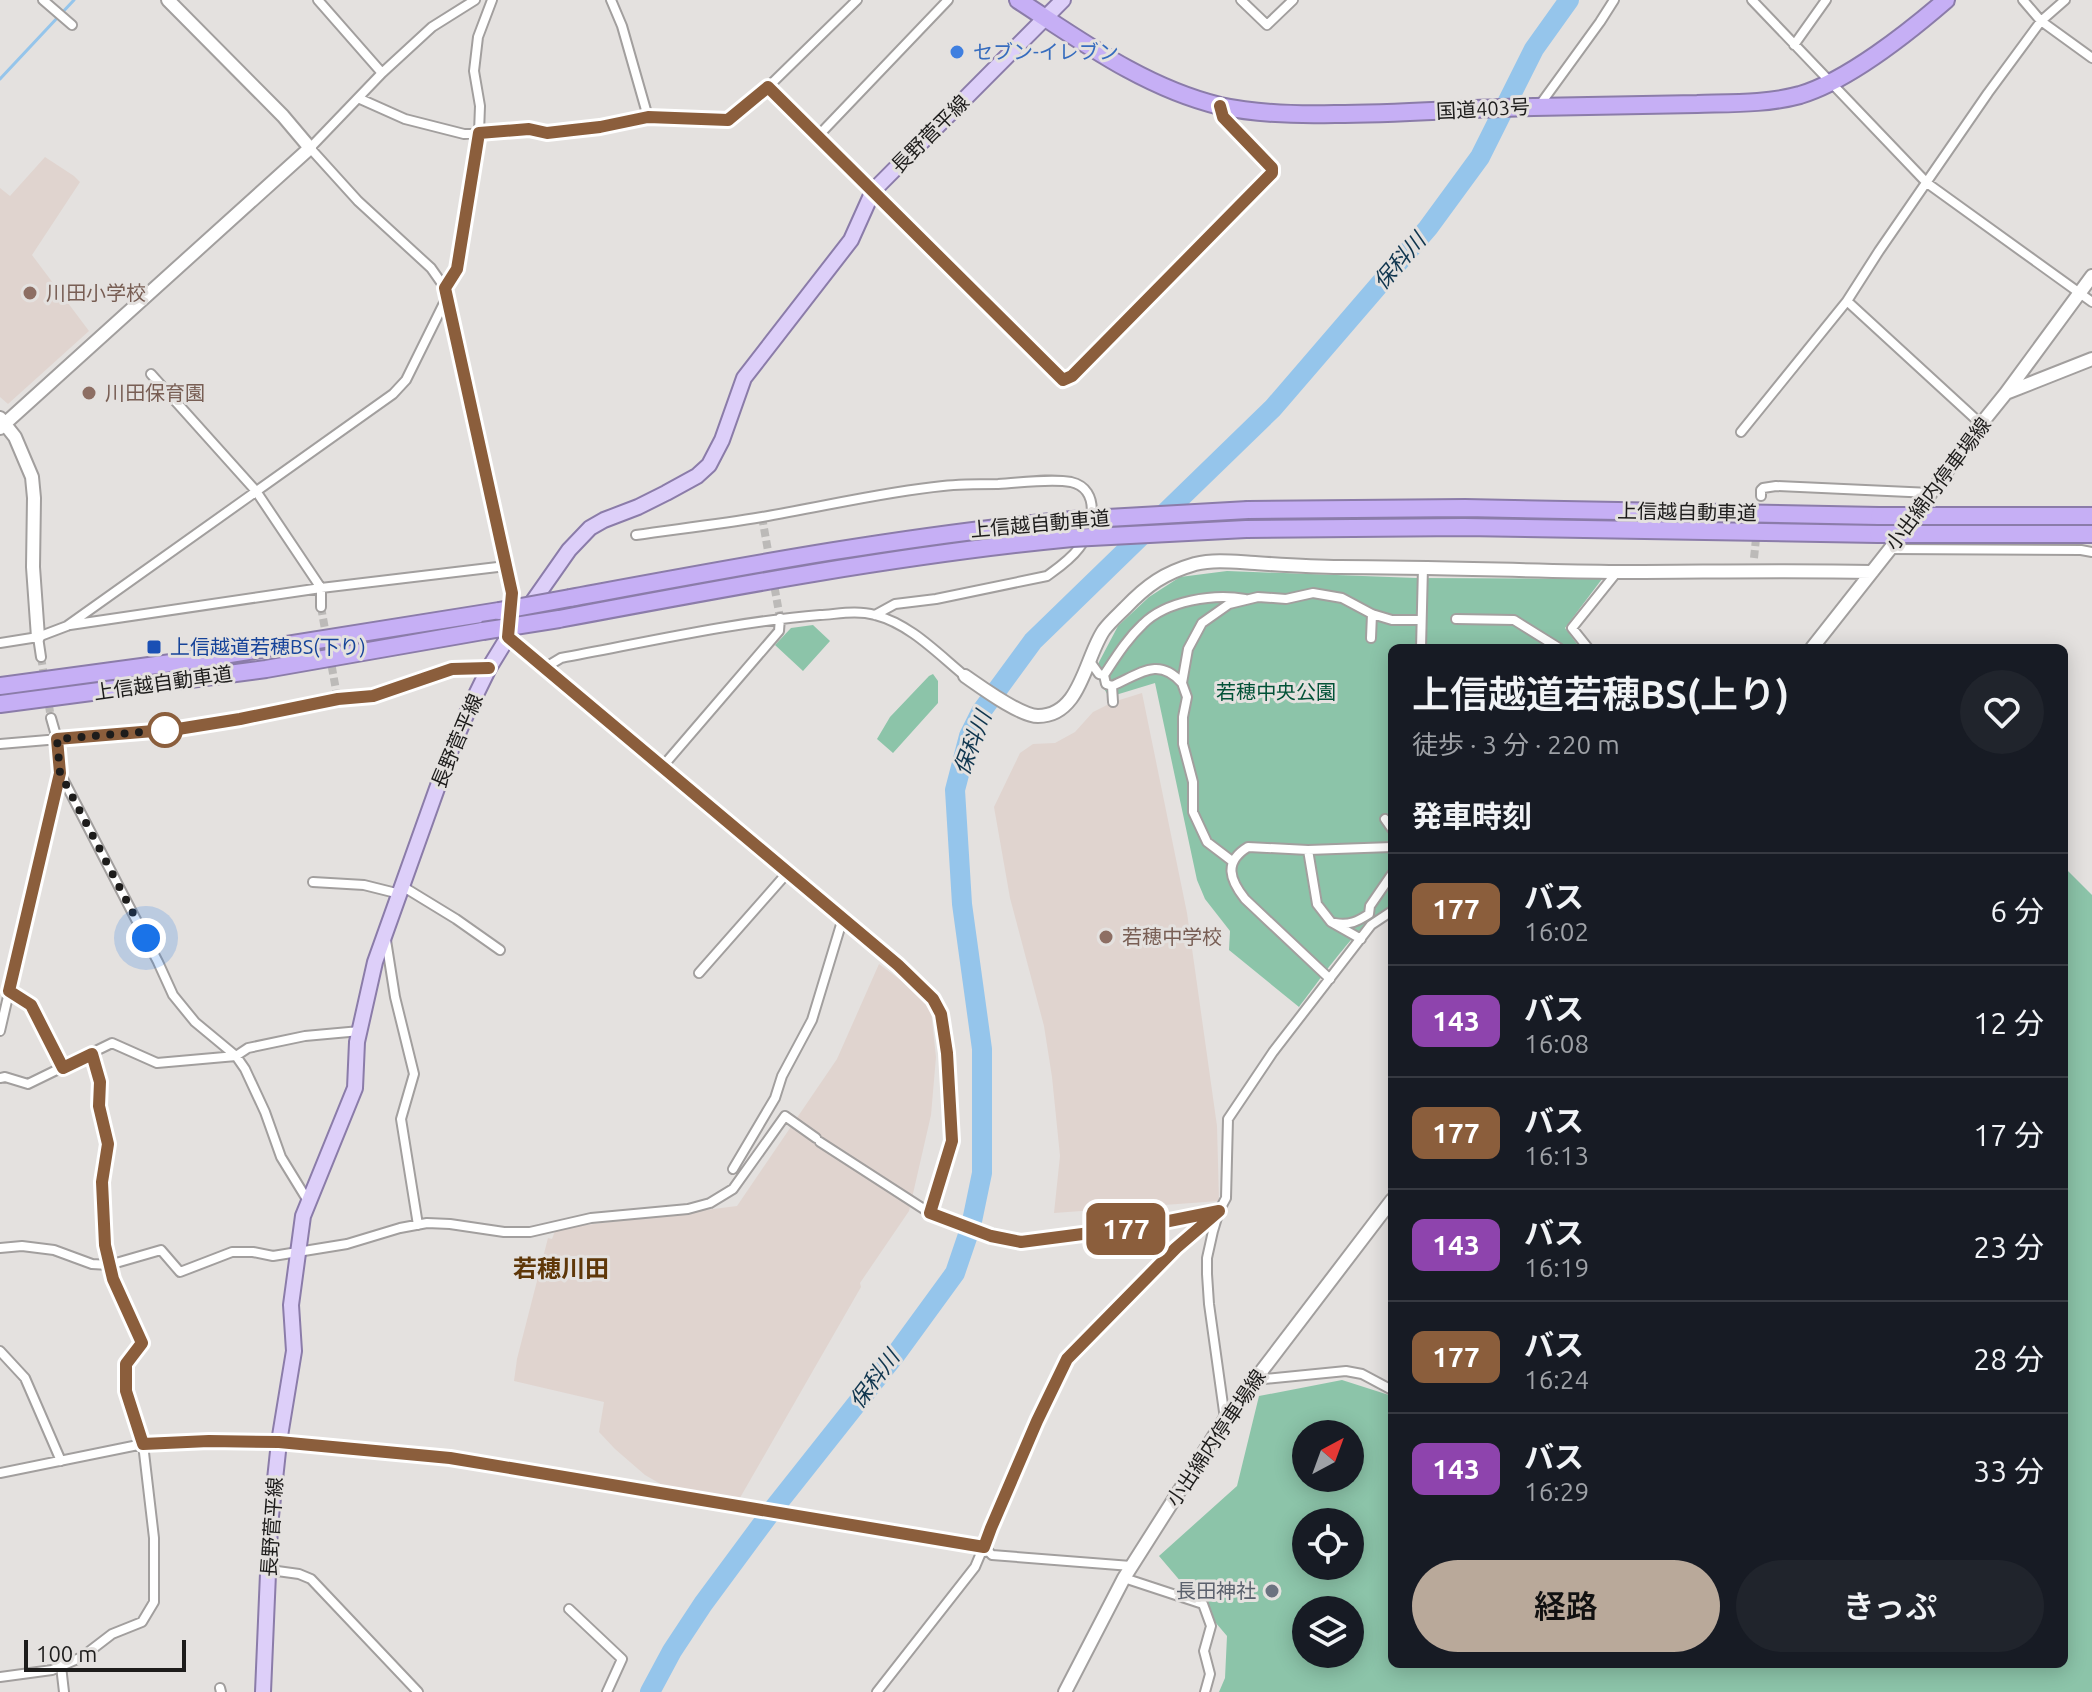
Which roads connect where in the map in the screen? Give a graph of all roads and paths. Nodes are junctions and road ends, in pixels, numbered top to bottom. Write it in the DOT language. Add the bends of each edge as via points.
graph roads {
  1 [pos="168,0"];
  2 [pos="318,0"];
  3 [pos="475,0"];
  4 [pos="492,0"];
  5 [pos="611,0"];
  6 [pos="857,0"];
  7 [pos="948,0"];
  8 [pos="1018,0"];
  9 [pos="1063,0"];
  10 [pos="1241,0"];
  11 [pos="1293,0"];
  12 [pos="1614,0"];
  13 [pos="1752,0"];
  14 [pos="1826,0"];
  15 [pos="1946,0"];
  16 [pos="2023,0"];
  17 [pos="2065,0"];
  18 [pos="46,3"];
  19 [pos="1046,18"];
  20 [pos="2041,21"];
  21 [pos="72,25"];
  22 [pos="1794,45"];
  23 [pos="2092,58"];
  24 [pos="382,73"];
  25 [pos="1831,82"];
  26 [pos="768,87"];
  27 [pos="358,98"];
  28 [pos="1220,106"];
  29 [pos="1537,107"];
  30 [pos="648,117"];
  31 [pos="479,133"];
  32 [pos="818,136"];
  33 [pos="310,148"];
  34 [pos="1927,183"];
  35 [pos="873,191"];
  36 [pos="2092,276"];
  37 [pos="445,288"];
  38 [pos="2080,293"];
  39 [pos="447,299"];
  40 [pos="1847,301"];
  41 [pos="2092,302"];
  42 [pos="2092,359"];
  43 [pos="151,374"];
  44 [pos="2006,393"];
  45 [pos="2,423"];
  46 [pos="1981,424"];
  47 [pos="1741,432"];
  48 [pos="256,491"];
  49 [pos="1931,493"];
  50 [pos="1761,496"];
  51 [pos="2092,516"];
  52 [pos="2092,534"];
  53 [pos="636,535"];
  54 [pos="1890,549"];
  55 [pos="2092,552"];
  56 [pos="506,566"];
  57 [pos="1423,567"];
  58 [pos="1618,572"];
  59 [pos="1872,572"];
  60 [pos="321,588"];
  61 [pos="1249,599"];
  62 [pos="321,607"];
  63 [pos="1372,614"];
  64 [pos="875,615"];
  65 [pos="780,618"];
  66 [pos="1456,619"];
  67 [pos="1421,620"];
  68 [pos="67,626"];
  69 [pos="38,637"];
  70 [pos="508,637"];
  71 [pos="1371,638"];
  72 [pos="0,643"];
  73 [pos="1421,644"];
  74 [pos="1553,644"];
  75 [pos="1585,644"];
  76 [pos="1815,644"];
  77 [pos="41,657"];
  78 [pos="1089,660"];
  79 [pos="546,667"];
  80 [pos="489,668"];
  81 [pos="1104,675"];
  82 [pos="965,676"];
  83 [pos="1182,683"];
  84 [pos="0,686"];
  85 [pos="1112,686"];
  86 [pos="1113,702"];
  87 [pos="0,704"];
  88 [pos="51,718"];
  89 [pos="57,739"];
  90 [pos="0,744"];
  91 [pos="663,766"];
  92 [pos="60,773"];
  93 [pos="1385,819"];
  94 [pos="1388,823"];
  95 [pos="1388,847"];
  96 [pos="1308,850"];
  97 [pos="1232,861"];
  98 [pos="788,872"];
  99 [pos="1388,880"];
  100 [pos="313,882"];
  101 [pos="401,890"];
  102 [pos="1388,914"];
  103 [pos="843,918"];
  104 [pos="1331,922"];
  105 [pos="385,935"];
  106 [pos="1361,939"];
  107 [pos="500,950"];
  108 [pos="699,973"];
  109 [pos="1330,979"];
  110 [pos="9,991"];
  111 [pos="0,1031"];
  112 [pos="360,1031"];
  113 [pos="92,1054"];
  114 [pos="236,1056"];
  115 [pos="63,1068"];
  116 [pos="0,1078"];
  117 [pos="733,1169"];
  118 [pos="308,1201"];
  119 [pos="1388,1205"];
  120 [pos="1219,1211"];
  121 [pos="930,1213"];
  122 [pos="418,1225"];
  123 [pos="0,1248"];
  124 [pos="297,1251"];
  125 [pos="109,1265"];
  126 [pos="0,1351"];
  127 [pos="1254,1380"];
  128 [pos="1388,1388"];
  129 [pos="1225,1419"];
  130 [pos="279,1442"];
  131 [pos="143,1444"];
  132 [pos="61,1461"];
  133 [pos="0,1473"];
  134 [pos="984,1547"];
  135 [pos="270,1570"];
  136 [pos="1128,1572"];
  137 [pos="569,1609"];
  138 [pos="61,1666"];
  139 [pos="0,1677"];
  140 [pos="64,1692"];
  141 [pos="263,1692"];
  142 [pos="418,1692"];
  143 [pos="607,1692"];
  144 [pos="877,1692"];
  145 [pos="1065,1692"];
  146 [pos="1205,1692"];
  1 -- 33 [label="street"];
  2 -- 24 [label="street"];
  3 -- 24 [label="street" via="432,27"];
  4 -- 31 [label="street" via="478,37 474,71"];
  5 -- 30 [label="street"];
  6 -- 26 [label="street"];
  7 -- 32 [label="street"];
  8 -- 19 [label="highway, 国道403号"];
  9 -- 19 [label="main road, 長野菅平線"];
  10 -- 11 [label="street" via="1267,25"];
  12 -- 29 [label="street"];
  13 -- 22 [label="street"];
  14 -- 22 [label="street"];
  15 -- 25 [label="highway, 国道403号"];
  16 -- 20 [label="street"];
  17 -- 20 [label="street"];
  18 -- 21 [label="street"];
  19 -- 28 [label="highway, 国道403号" via="1119,65"];
  19 -- 35 [label="main road, 長野菅平線"];
  20 -- 23 [label="street"];
  20 -- 34 [label="street"];
  22 -- 25 [label="street"];
  24 -- 27 [label="street"];
  25 -- 29 [label="highway, 国道403号" via="1799,95 1754,103"];
  25 -- 34 [label="street"];
  26 -- 30 [label="street" via="728,120"];
  26 -- 32 [label="street"];
  27 -- 31 [label="street" via="439,129"];
  27 -- 33 [label="street"];
  28 -- 29 [label="highway, 国道403号" via="1317,115"];
  28 -- 35 [label="street" via="1223,117 1272,173 1063,380"];
  30 -- 31 [label="street" via="547,133"];
  31 -- 37 [label="street" via="457,269"];
  32 -- 35 [label="street"];
  33 -- 37 [label="street"];
  33 -- 45 [label="street"];
  34 -- 38 [label="street"];
  34 -- 40 [label="street"];
  35 -- 70 [label="main road, 長野菅平線" via="851,240 744,378 709,465 666,493 590,528"];
  36 -- 38 [label="street"];
  37 -- 39 [label="street"];
  38 -- 41 [label="street"];
  38 -- 44 [label="street"];
  39 -- 48 [label="street" via="406,380 393,394"];
  39 -- 56 [label="street"];
  40 -- 46 [label="street"];
  40 -- 47 [label="street"];
  42 -- 44 [label="street, 小出綿内停車場線"];
  43 -- 48 [label="street"];
  44 -- 46 [label="street, 小出綿内停車場線"];
  45 -- 69 [label="street" via="15,437 32,477"];
  46 -- 49 [label="street, 小出綿内停車場線"];
  48 -- 60 [label="street"];
  48 -- 68 [label="street"];
  49 -- 50 [label="street" via="1776,486 1761,489"];
  49 -- 54 [label="street, 小出綿内停車場線"];
  51 -- 84 [label="highway, 上信越自動車道, bridge" via="1451,508 1248,510 1072,520 882,542 499,611"];
  52 -- 87 [label="highway, 上信越自動車道, bridge" via="1464,527 1246,529 1072,538 892,560 251,671"];
  53 -- 64 [label="street" via="944,486 1072,482 1090,498 1090,527 1081,546 1047,576 895,604"];
  54 -- 55 [label="street"];
  54 -- 59 [label="street, 小出綿内停車場線"];
  56 -- 60 [label="street"];
  56 -- 70 [label="street" via="512,593"];
  57 -- 58 [label="street"];
  57 -- 67 [label="street"];
  57 -- 78 [label="street" via="1197,564 1147,586 1106,627"];
  58 -- 59 [label="street" via="1754,564"];
  58 -- 75 [label="street" via="1572,628"];
  59 -- 76 [label="street, 小出綿内停車場線"];
  60 -- 62 [label="street"];
  60 -- 68 [label="street"];
  61 -- 63 [label="street" via="1313,593 1342,598"];
  61 -- 81 [label="street" via="1228,595 1181,602 1145,620"];
  61 -- 83 [label="street" via="1229,604 1202,623 1188,649"];
  63 -- 67 [label="street"];
  63 -- 71 [label="street"];
  64 -- 65 [label="street"];
  64 -- 82 [label="street" via="916,635"];
  65 -- 79 [label="street" via="561,658"];
  65 -- 91 [label="street" via="779,631"];
  66 -- 74 [label="street" via="1514,620"];
  67 -- 73 [label="street"];
  68 -- 69 [label="street"];
  69 -- 72 [label="street"];
  69 -- 77 [label="street"];
  70 -- 79 [label="street"];
  70 -- 80 [label="main road, 長野菅平線"];
  78 -- 81 [label="street"];
  78 -- 82 [label="street" via="1063,707 1037,717"];
  79 -- 91 [label="street"];
  80 -- 89 [label="street" via="452,669 373,696 337,695 240,719"];
  80 -- 101 [label="main road, 長野菅平線" via="450,752"];
  81 -- 85 [label="street"];
  83 -- 85 [label="street" via="1172,671 1154,668"];
  83 -- 97 [label="street" via="1187,697 1183,744 1193,782 1193,812 1207,842"];
  85 -- 86 [label="street"];
  88 -- 89 [label="street"];
  89 -- 90 [label="street"];
  89 -- 92 [label="street"];
  91 -- 98 [label="street"];
  92 -- 110 [label="street"];
  92 -- 114 [label="street" via="173,995 195,1022"];
  93 -- 94 [label="street"];
  95 -- 96 [label="street"];
  96 -- 97 [label="street" via="1248,847"];
  96 -- 104 [label="street" via="1317,904"];
  97 -- 109 [label="street" via="1232,884"];
  98 -- 103 [label="street"];
  98 -- 108 [label="street"];
  99 -- 104 [label="street" via="1369,914 1344,925"];
  100 -- 101 [label="street"];
  101 -- 105 [label="main road, 長野菅平線"];
  101 -- 107 [label="street"];
  102 -- 106 [label="street"];
  103 -- 117 [label="street" via="812,1020"];
  103 -- 121 [label="street" via="933,999 941,1014 952,1141"];
  104 -- 106 [label="street"];
  105 -- 112 [label="main road, 長野菅平線"];
  105 -- 122 [label="street" via="414,1074 401,1119"];
  106 -- 109 [label="street"];
  109 -- 120 [label="street" via="1228,1119 1226,1198"];
  110 -- 111 [label="street"];
  110 -- 115 [label="street" via="31,1005"];
  112 -- 114 [label="street" via="305,1036 248,1048"];
  112 -- 118 [label="main road, 長野菅平線" via="355,1088"];
  113 -- 114 [label="street" via="112,1043 157,1063"];
  113 -- 115 [label="street"];
  113 -- 125 [label="street" via="108,1144 102,1182"];
  114 -- 118 [label="street" via="281,1157"];
  115 -- 116 [label="street" via="28,1084"];
  118 -- 124 [label="main road, 長野菅平線"];
  119 -- 127 [label="street, 小出綿内停車場線"];
  120 -- 121 [label="street" via="1021,1242"];
  120 -- 129 [label="street" via="1207,1274"];
  120 -- 134 [label="street" via="1067,1359"];
  121 -- 122 [label="street" via="785,1116 733,1189 710,1203 591,1218 530,1232"];
  122 -- 124 [label="street"];
  123 -- 125 [label="street" via="54,1250"];
  124 -- 125 [label="street" via="273,1256 232,1252 180,1272 161,1250"];
  124 -- 130 [label="main road, 長野菅平線" via="291,1305 294,1351"];
  125 -- 131 [label="street" via="142,1343 126,1364 126,1391"];
  126 -- 132 [label="street" via="25,1378"];
  127 -- 128 [label="street" via="1346,1371"];
  127 -- 129 [label="street, 小出綿内停車場線"];
  129 -- 136 [label="street, 小出綿内停車場線"];
  130 -- 131 [label="street"];
  130 -- 134 [label="street" via="450,1458"];
  130 -- 135 [label="main road, 長野菅平線"];
  131 -- 132 [label="street"];
  131 -- 138 [label="street" via="154,1538 154,1602 142,1622"];
  132 -- 133 [label="street"];
  134 -- 136 [label="street" via="992,1555"];
  134 -- 144 [label="street" via="975,1567"];
  135 -- 141 [label="main road, 長野菅平線"];
  135 -- 142 [label="street" via="311,1579"];
  136 -- 145 [label="street, 小出綿内停車場線"];
  136 -- 146 [label="street" via="1203,1604 1211,1626 1204,1651 1210,1674"];
  137 -- 143 [label="street" via="622,1659"];
  138 -- 139 [label="street"];
  138 -- 140 [label="street"];
}
